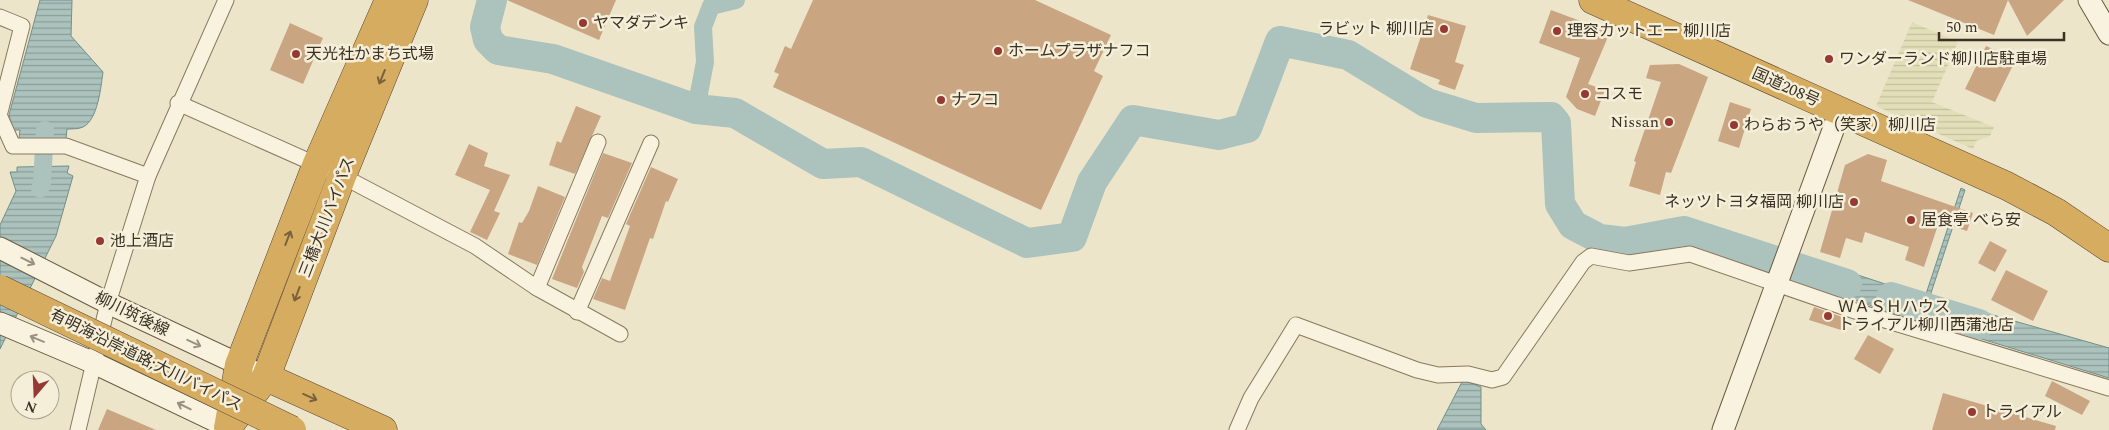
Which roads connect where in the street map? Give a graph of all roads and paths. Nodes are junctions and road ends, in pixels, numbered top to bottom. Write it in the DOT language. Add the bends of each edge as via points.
graph roads {
  1 [pos="226,0"];
  2 [pos="389,0"];
  3 [pos="414,0"];
  4 [pos="1593,0"];
  5 [pos="2089,0"];
  6 [pos="0,17"];
  7 [pos="2109,34"];
  8 [pos="178,103"];
  9 [pos="1840,111"];
  10 [pos="0,112"];
  11 [pos="0,117"];
  12 [pos="598,142"];
  13 [pos="650,143"];
  14 [pos="316,166"];
  15 [pos="148,176"];
  16 [pos="342,176"];
  17 [pos="0,248"];
  18 [pos="2109,248"];
  19 [pos="1777,283"];
  20 [pos="537,288"];
  21 [pos="0,289"];
  22 [pos="0,300"];
  23 [pos="108,304"];
  24 [pos="577,312"];
  25 [pos="7,326"];
  26 [pos="620,334"];
  27 [pos="94,363"];
  28 [pos="239,364"];
  29 [pos="266,377"];
  30 [pos="2109,388"];
  31 [pos="230,429"];
  32 [pos="78,430"];
  33 [pos="271,430"];
  34 [pos="292,430"];
  35 [pos="383,430"];
  36 [pos="1237,430"];
  37 [pos="1723,430"];
  1 -- 8 [label="street"];
  2 -- 14 [label="highway, 三橋大川バイパス"];
  3 -- 16 [label="highway, 三橋大川バイパス, one-way"];
  4 -- 9 [label="highway, 国道208号"];
  5 -- 7 [label="main road"];
  6 -- 10 [label="street" via="22,26"];
  8 -- 14 [label="street"];
  8 -- 15 [label="street"];
  9 -- 18 [label="highway, 国道208号" via="2007,186 2056,212"];
  9 -- 19 [label="main road"];
  11 -- 15 [label="street" via="12,146 66,146"];
  12 -- 20 [label="street"];
  13 -- 24 [label="street"];
  14 -- 16 [label="street"];
  28 -- 14 [label="highway, 三橋大川バイパス, one-way"];
  15 -- 23 [label="street"];
  16 -- 20 [label="street" via="475,246"];
  16 -- 29 [label="highway, 三橋大川バイパス, one-way"];
  17 -- 23 [label="main road, 柳川筑後線, one-way"];
  19 -- 30 [label="street" via="1852,310"];
  19 -- 36 [label="street" via="1690,254 1629,263 1592,256 1583,262 1502,377 1492,380 1468,374 1438,375 1417,370 1296,325 1251,398"];
  19 -- 37 [label="main road"];
  20 -- 24 [label="street"];
  21 -- 34 [label="highway, 有明海沿岸道路;大川バイパス, bridge"];
  22 -- 33 [label="highway, 有明海沿岸道路;大川バイパス"];
  23 -- 27 [label="street"];
  23 -- 28 [label="main road, 柳川筑後線, one-way"];
  24 -- 26 [label="street"];
  27 -- 25 [label="main road, one-way"];
  31 -- 27 [label="main road, one-way"];
  27 -- 32 [label="street"];
  28 -- 29 [label="main road, 柳川筑後線"];
  28 -- 31 [label="highway, 三橋大川バイパス"];
  29 -- 31 [label="highway, 三橋大川バイパス"];
  29 -- 35 [label="highway, one-way"];
}
